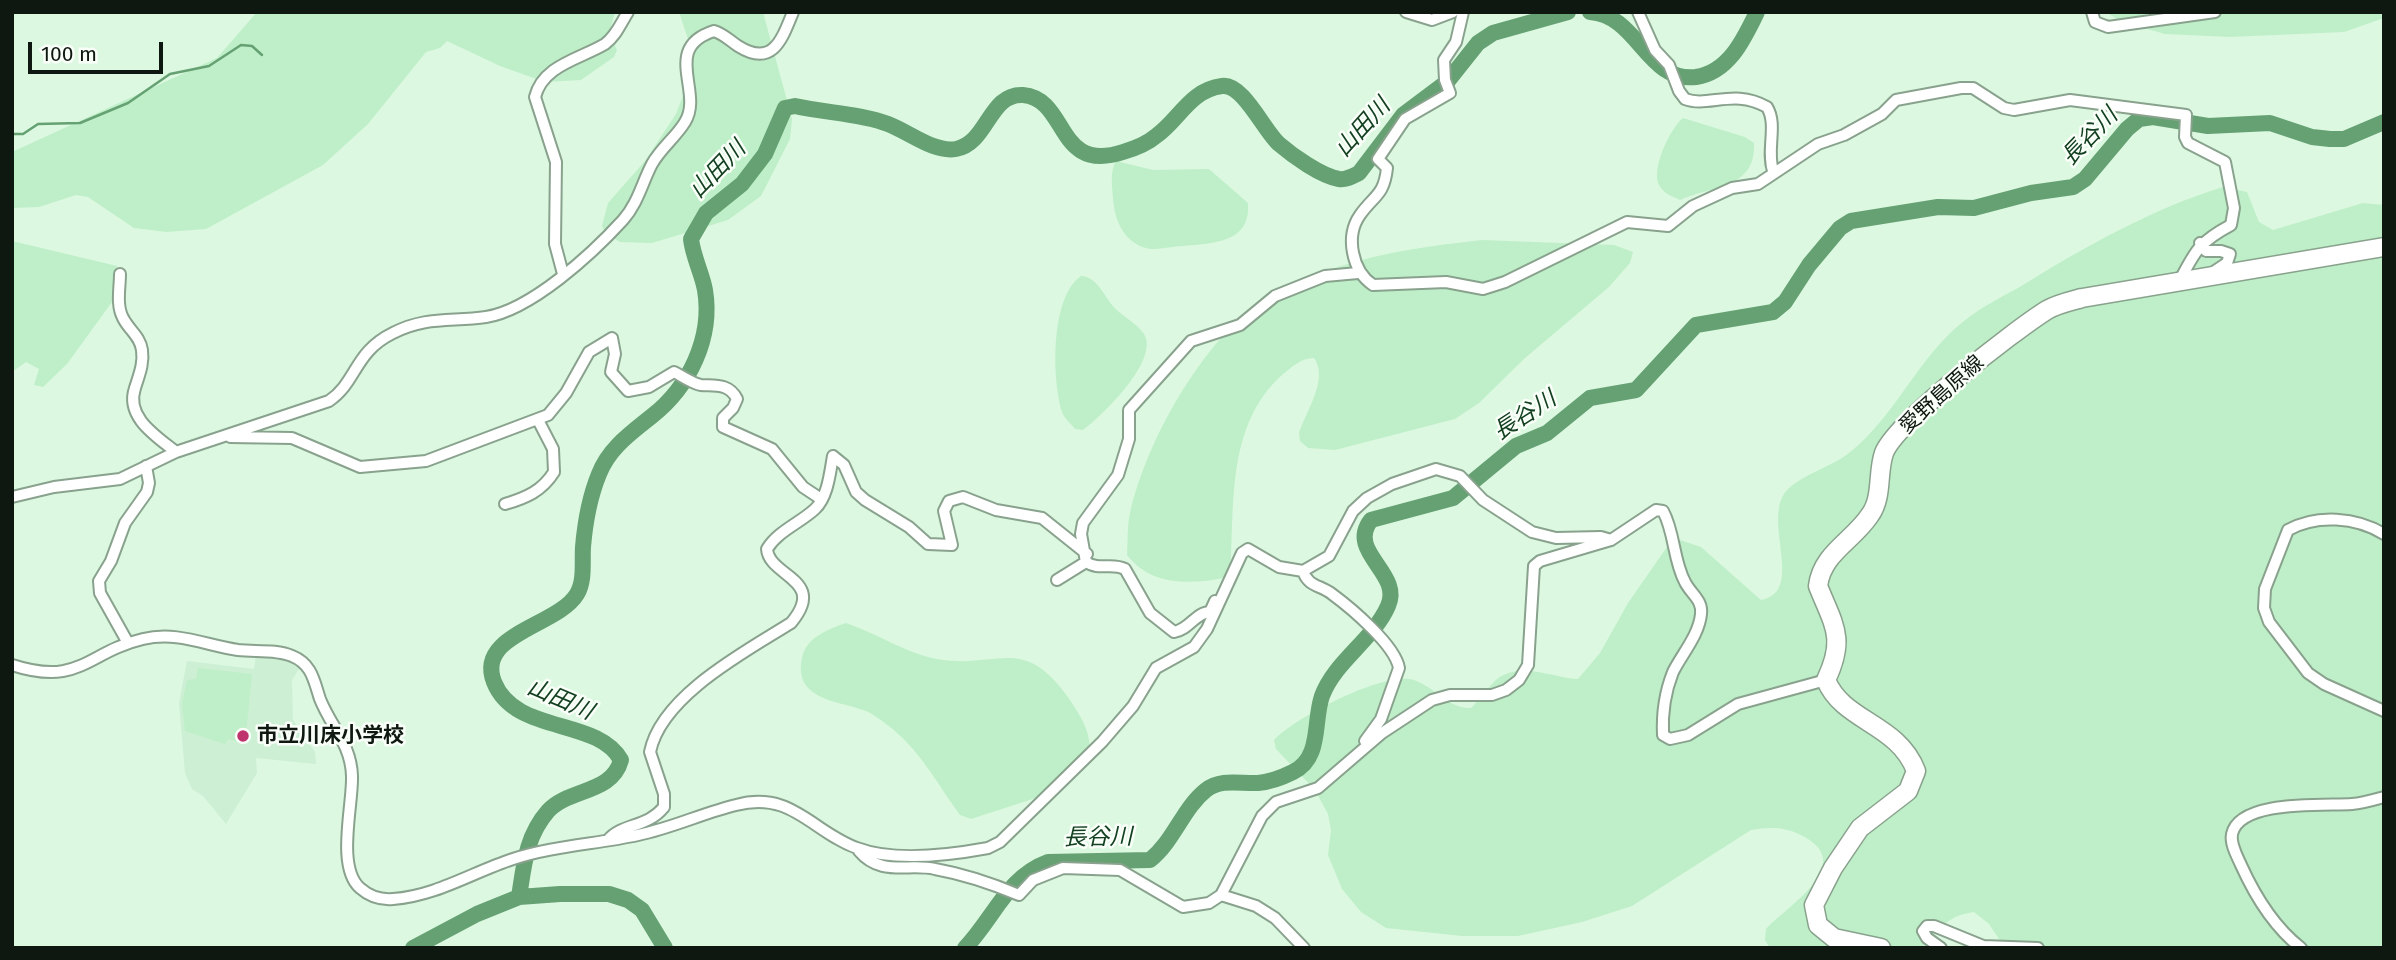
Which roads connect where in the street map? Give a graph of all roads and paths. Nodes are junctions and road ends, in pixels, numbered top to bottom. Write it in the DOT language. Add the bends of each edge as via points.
graph roads {
  1 [pos="628,12"];
  2 [pos="793,12"];
  3 [pos="1406,12"];
  4 [pos="1453,12"];
  5 [pos="1464,12"];
  6 [pos="1638,12"];
  7 [pos="2092,12"];
  8 [pos="2214,12"];
  9 [pos="1773,171"];
  10 [pos="2200,243"];
  11 [pos="2384,247"];
  12 [pos="1358,273"];
  13 [pos="120,274"];
  14 [pos="563,274"];
  15 [pos="2208,277"];
  16 [pos="2179,282"];
  17 [pos="538,420"];
  18 [pos="225,434"];
  19 [pos="176,452"];
  20 [pos="146,466"];
  21 [pos="12,498"];
  22 [pos="821,499"];
  23 [pos="505,504"];
  24 [pos="2384,534"];
  25 [pos="1611,540"];
  26 [pos="1087,558"];
  27 [pos="1239,560"];
  28 [pos="1303,571"];
  29 [pos="1057,580"];
  30 [pos="1210,612"];
  31 [pos="128,643"];
  32 [pos="1194,647"];
  33 [pos="12,665"];
  34 [pos="1826,680"];
  35 [pos="2384,711"];
  36 [pos="1356,757"];
  37 [pos="2384,797"];
  38 [pos="606,842"];
  39 [pos="858,849"];
  40 [pos="1221,895"];
  41 [pos="1304,948"];
  42 [pos="1881,948"];
  43 [pos="1941,948"];
  44 [pos="2038,948"];
  45 [pos="2301,948"];
  1 -- 14 [label="street" via="614,36 552,72 535,97 556,162 555,244"];
  2 -- 14 [label="street" via="783,38 768,52 740,48 714,31 696,40 685,69 689,106 685,122 652,165 641,194 624,219"];
  3 -- 4 [label="street" via="1432,20"];
  5 -- 12 [label="street" via="1444,60 1450,93 1405,119 1378,159 1387,168 1385,185 1356,224 1353,254"];
  6 -- 9 [label="street" via="1655,50 1689,101 1731,96 1766,107 1772,122 1769,148"];
  7 -- 8 [label="street" via="2095,22 2108,27"];
  9 -- 10 [label="street" via="1882,114 1896,100 1961,88 1973,88 2014,110 2070,100 2183,114 2188,143 2225,162 2234,208 2231,225"];
  9 -- 12 [label="street" via="1758,184 1732,188 1693,206 1668,226 1627,222 1483,289 1446,282 1373,285"];
  10 -- 15 [label="street" via="2206,251 2230,254 2227,263"];
  10 -- 16 [label="street"];
  11 -- 15 [label="main road, 愛野島原線"];
  12 -- 26 [label="street" via="1325,276 1275,296 1240,324 1191,341 1129,410 1129,439 1118,475 1083,523"];
  13 -- 19 [label="street" via="120,311 142,352 135,410 144,425"];
  14 -- 18 [label="street" via="503,313 411,324 389,334 363,355 345,387 329,401"];
  15 -- 16 [label="main road, 愛野島原線"];
  16 -- 34 [label="main road, 愛野島原線" via="2050,308 1992,350 1901,429 1884,453 1877,502 1870,516 1820,572 1818,586 1838,636 1837,657"];
  17 -- 18 [label="street" via="426,461 360,467 292,438"];
  17 -- 22 [label="street" via="556,408 589,352 612,338 611,372 628,391 649,387 669,373 733,392 737,399 723,418 723,427 772,449 803,486"];
  17 -- 23 [label="street" via="552,449 554,472 527,498"];
  18 -- 19 [label="street"];
  19 -- 20 [label="street"];
  20 -- 21 [label="street" via="120,479"];
  20 -- 31 [label="street" via="147,492 125,523 116,552 99,581 100,593"];
  22 -- 26 [label="street" via="833,456 844,464 856,492 933,546 952,545 944,511 949,501 963,497 996,510 1042,518"];
  22 -- 38 [label="street" via="767,549 769,558 800,588 803,598 798,614 680,701 650,752 664,807 648,822 617,832"];
  24 -- 35 [label="street" via="2347,520 2308,522 2288,530 2267,580 2264,608 2269,622 2308,673"];
  25 -- 28 [label="street" via="1556,538 1532,532 1452,471 1436,469 1392,484 1359,504 1329,556"];
  25 -- 34 [label="street" via="1656,510 1663,511 1686,585 1699,600 1702,614 1673,674 1662,714 1663,735 1670,739 1688,735 1738,704"];
  25 -- 36 [label="street" via="1534,566 1528,665 1519,680 1492,695 1432,700 1382,733"];
  26 -- 29 [label="street"];
  26 -- 30 [label="street" via="1097,567 1125,569 1150,613 1174,632"];
  27 -- 28 [label="street" via="1251,549 1279,566"];
  27 -- 30 [label="street"];
  27 -- 32 [label="street" via="1208,629"];
  28 -- 36 [label="street" via="1309,582 1334,595 1373,630 1399,668 1381,719"];
  30 -- 32 [label="street"];
  31 -- 33 [label="street" via="87,665 57,674"];
  31 -- 38 [label="street" via="162,636 194,638 236,650 288,654 309,669 349,754 348,864 353,879 368,893 390,900 410,897 531,854"];
  32 -- 39 [label="street" via="1156,668 1133,706 1102,742 1000,842 971,851 906,857"];
  34 -- 42 [label="main road" via="1832,694 1901,743 1916,771 1908,791 1860,828 1814,905 1818,925 1834,938"];
  36 -- 40 [label="street" via="1318,788 1269,808"];
  37 -- 45 [label="street" via="2351,804 2267,809 2241,821 2232,833 2232,844 2264,908 2285,936"];
  38 -- 39 [label="street" via="761,801 796,810"];
  39 -- 40 [label="street" via="878,864 898,870 934,868 1019,895 1044,873 1063,867 1120,870 1183,907 1209,903"];
  40 -- 41 [label="street" via="1256,906 1275,918"];
  43 -- 44 [label="street" via="1927,938 1923,931 1927,926 1983,946"];
}
